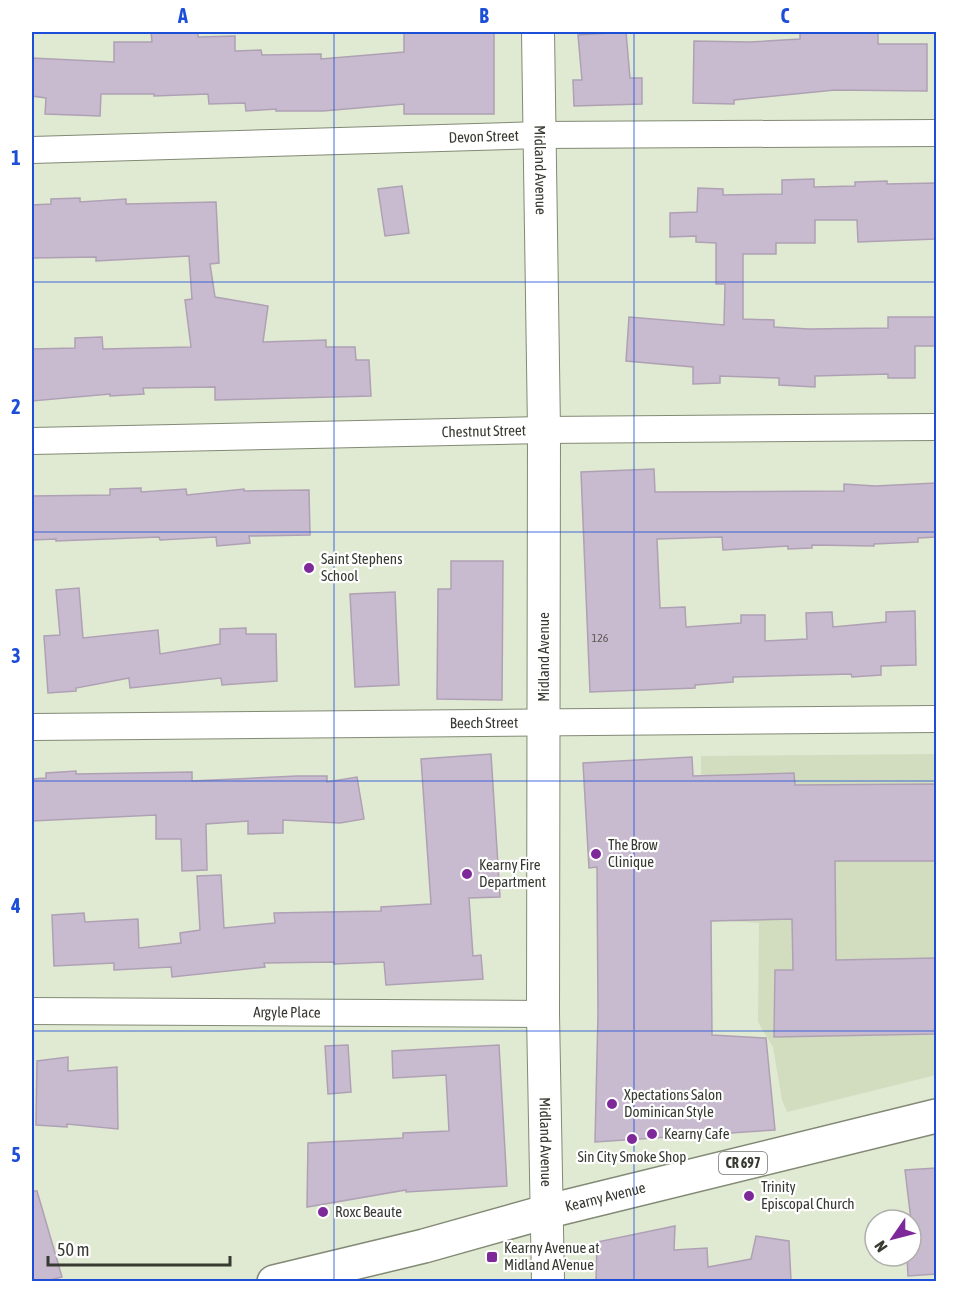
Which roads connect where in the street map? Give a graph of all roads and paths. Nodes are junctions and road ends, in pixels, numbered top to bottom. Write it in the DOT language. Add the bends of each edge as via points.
graph roads {
  1 [pos="538,32"];
  2 [pos="936,133"];
  3 [pos="540,135"];
  4 [pos="32,150"];
  5 [pos="936,427"];
  6 [pos="544,430"];
  7 [pos="32,441"];
  8 [pos="936,720"];
  9 [pos="544,723"];
  10 [pos="32,727"];
  11 [pos="32,1011"];
  12 [pos="543,1014"];
  13 [pos="936,1116"];
  14 [pos="549,1210"];
  15 [pos="274,1281"];
  16 [pos="548,1281"];
  1 -- 3 [label="street, Midland Avenue"];
  2 -- 3 [label="street, Devon Street"];
  3 -- 4 [label="street, Devon Street"];
  3 -- 6 [label="street, Midland Avenue"];
  5 -- 6 [label="street, Chestnut Street"];
  6 -- 7 [label="street, Chestnut Street"];
  6 -- 9 [label="street, Midland Avenue"];
  8 -- 9 [label="street, Beech Street"];
  9 -- 10 [label="street, Beech Street"];
  9 -- 12 [label="street, Midland Avenue"];
  11 -- 12 [label="street, Argyle Place"];
  12 -- 14 [label="street, Midland Avenue"];
  13 -- 14 [label="main road, Kearny Avenue / CR 697"];
  14 -- 15 [label="main road, Kearny Avenue / CR 697" via="424,1246"];
  14 -- 16 [label="street, Midland Avenue"];
}
